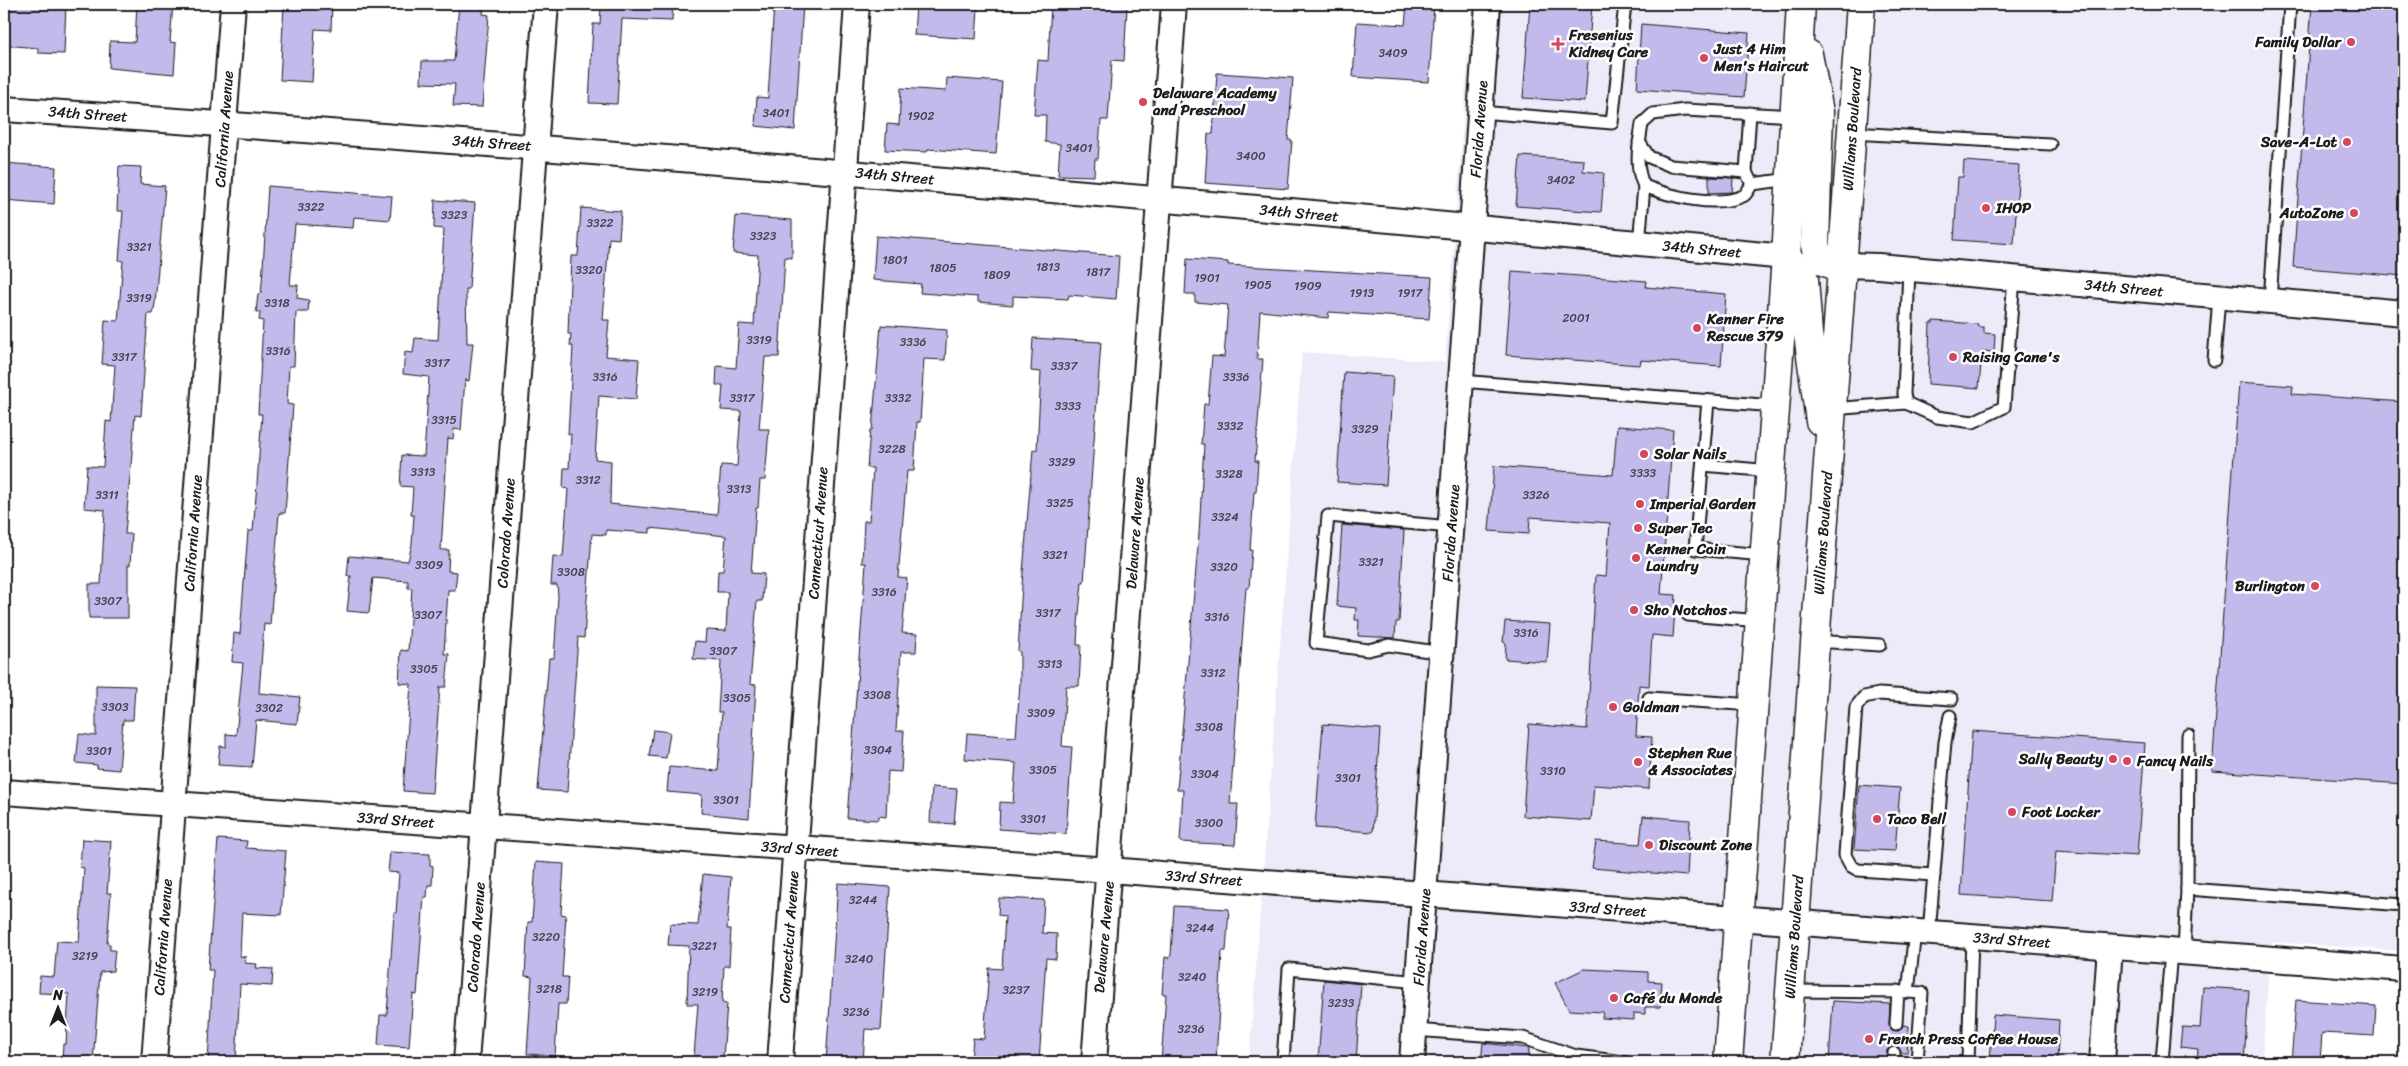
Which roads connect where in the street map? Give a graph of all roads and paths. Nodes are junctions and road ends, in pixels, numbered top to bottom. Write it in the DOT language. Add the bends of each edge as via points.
graph roads {
  1 [pos="233,4"];
  2 [pos="546,4"];
  3 [pos="857,4"];
  4 [pos="1174,4"];
  5 [pos="1488,4"];
  6 [pos="1625,4"];
  7 [pos="1861,4"];
  8 [pos="2290,4"];
  9 [pos="1801,7"];
  10 [pos="4,109"];
  11 [pos="1480,112"];
  12 [pos="1750,113"];
  13 [pos="1794,116"];
  14 [pos="224,124"];
  15 [pos="1852,133"];
  16 [pos="1639,142"];
  17 [pos="2050,144"];
  18 [pos="536,146"];
  19 [pos="844,172"];
  20 [pos="1746,172"];
  21 [pos="1791,179"];
  22 [pos="1752,184"];
  23 [pos="1644,186"];
  24 [pos="1161,200"];
  25 [pos="1472,229"];
  26 [pos="1639,244"];
  27 [pos="1786,257"];
  28 [pos="1843,265"];
  29 [pos="1909,269"];
  30 [pos="2014,278"];
  31 [pos="2219,297"];
  32 [pos="2270,301"];
  33 [pos="2404,314"];
  34 [pos="2214,360"];
  35 [pos="1461,381"];
  36 [pos="1708,401"];
  37 [pos="1906,403"];
  38 [pos="1775,406"];
  39 [pos="1832,409"];
  40 [pos="1703,465"];
  41 [pos="1771,471"];
  42 [pos="1827,474"];
  43 [pos="1451,527"];
  44 [pos="1765,555"];
  45 [pos="1688,615"];
  46 [pos="1760,621"];
  47 [pos="1814,641"];
  48 [pos="1880,645"];
  49 [pos="1442,653"];
  50 [pos="1649,698"];
  51 [pos="1952,699"];
  52 [pos="1754,705"];
  53 [pos="1950,716"];
  54 [pos="2188,734"];
  55 [pos="4,792"];
  56 [pos="172,804"];
  57 [pos="484,826"];
  58 [pos="795,848"];
  59 [pos="1109,870"];
  60 [pos="1934,875"];
  61 [pos="2187,889"];
  62 [pos="1425,894"];
  63 [pos="2404,905"];
  64 [pos="1739,919"];
  65 [pos="1796,923"];
  66 [pos="1922,932"];
  67 [pos="1972,937"];
  68 [pos="2110,947"];
  69 [pos="2177,952"];
  70 [pos="2404,969"];
  71 [pos="1418,982"];
  72 [pos="1790,990"];
  73 [pos="1903,991"];
  74 [pos="1896,1024"];
  75 [pos="1414,1030"];
  76 [pos="154,1062"];
  77 [pos="466,1062"];
  78 [pos="780,1062"];
  79 [pos="1094,1062"];
  80 [pos="1283,1062"];
  81 [pos="1412,1062"];
  82 [pos="1624,1062"];
  83 [pos="1728,1062"];
  84 [pos="1785,1062"];
  85 [pos="1918,1062"];
  86 [pos="1968,1062"];
  87 [pos="2102,1062"];
  88 [pos="2162,1062"];
  1 -- 14 [label="street, California Avenue"];
  2 -- 18 [label="street, Colorado Avenue"];
  3 -- 19 [label="street, Connecticut Avenue"];
  4 -- 24 [label="street, Delaware Avenue"];
  5 -- 11 [label="street, Florida Avenue"];
  6 -- 11 [label="lane" via="1612,123"];
  7 -- 15 [label="main road, Williams Boulevard"];
  8 -- 32 [label="lane"];
  9 -- 13 [label="main road"];
  9 -- 28 [label="main road" via="1818,112 1815,245 1817,255 1824,263"];
  10 -- 14 [label="street, 34th Street"];
  11 -- 25 [label="street, Florida Avenue"];
  12 -- 13 [label="lane"];
  12 -- 16 [label="lane" via="1685,110 1653,114 1642,124"];
  12 -- 20 [label="lane"];
  13 -- 21 [label="main road"];
  14 -- 18 [label="street, 34th Street"];
  14 -- 56 [label="street, California Avenue"];
  15 -- 17 [label="lane"];
  15 -- 28 [label="main road, Williams Boulevard"];
  16 -- 20 [label="lane" via="1649,157 1670,166"];
  16 -- 23 [label="lane" via="1639,175"];
  18 -- 19 [label="street, 34th Street"];
  18 -- 57 [label="street, Colorado Avenue"];
  19 -- 24 [label="street, 34th Street"];
  19 -- 58 [label="street, Connecticut Avenue"];
  20 -- 22 [label="lane"];
  21 -- 22 [label="lane"];
  21 -- 27 [label="main road"];
  22 -- 23 [label="lane" via="1745,195 1728,200 1665,194"];
  23 -- 26 [label="lane"];
  24 -- 25 [label="street, 34th Street"];
  24 -- 59 [label="street, Delaware Avenue"];
  25 -- 26 [label="street, 34th Street"];
  25 -- 35 [label="street, Florida Avenue"];
  26 -- 27 [label="street, 34th Street"];
  27 -- 38 [label="main road"];
  27 -- 42 [label="main road" via="1804,279"];
  28 -- 29 [label="street, 34th Street"];
  28 -- 39 [label="main road, Williams Boulevard"];
  29 -- 30 [label="street, 34th Street"];
  29 -- 37 [label="lane"];
  30 -- 31 [label="street, 34th Street"];
  30 -- 37 [label="lane" via="2004,407 1973,422 1937,417"];
  31 -- 32 [label="street, 34th Street"];
  31 -- 34 [label="lane"];
  32 -- 33 [label="street, 34th Street"];
  35 -- 36 [label="lane"];
  35 -- 43 [label="street, Florida Avenue"];
  36 -- 38 [label="lane"];
  36 -- 40 [label="lane"];
  37 -- 39 [label="lane"];
  38 -- 41 [label="main road"];
  39 -- 42 [label="main road, Williams Boulevard"];
  40 -- 41 [label="lane"];
  40 -- 44 [label="lane" via="1695,549"];
  41 -- 44 [label="main road"];
  42 -- 47 [label="main road, Williams Boulevard"];
  43 -- 49 [label="street, Florida Avenue"];
  43 -- 49 [label="lane" via="1328,516 1316,643 1368,650 1389,645"];
  44 -- 46 [label="main road"];
  45 -- 46 [label="lane"];
  46 -- 52 [label="main road"];
  47 -- 48 [label="lane"];
  47 -- 65 [label="main road, Williams Boulevard"];
  49 -- 62 [label="street, Florida Avenue"];
  50 -- 52 [label="lane"];
  51 -- 60 [label="lane" via="1879,694 1864,697 1856,707 1845,856 1858,870"];
  52 -- 64 [label="main road"];
  53 -- 60 [label="lane"];
  54 -- 61 [label="lane"];
  55 -- 56 [label="street, 33rd Street"];
  56 -- 57 [label="street, 33rd Street"];
  56 -- 76 [label="street, California Avenue"];
  57 -- 58 [label="street, 33rd Street"];
  57 -- 77 [label="street, Colorado Avenue"];
  58 -- 59 [label="street, 33rd Street"];
  58 -- 78 [label="street, Connecticut Avenue"];
  59 -- 62 [label="street, 33rd Street"];
  59 -- 79 [label="street, Delaware Avenue"];
  60 -- 66 [label="lane"];
  61 -- 63 [label="lane"];
  61 -- 69 [label="lane"];
  62 -- 64 [label="street, 33rd Street"];
  62 -- 71 [label="street, Florida Avenue"];
  64 -- 65 [label="street, 33rd Street"];
  64 -- 83 [label="main road"];
  65 -- 66 [label="street, 33rd Street"];
  65 -- 72 [label="main road, Williams Boulevard"];
  66 -- 67 [label="street, 33rd Street"];
  66 -- 73 [label="lane"];
  67 -- 68 [label="street, 33rd Street"];
  67 -- 86 [label="lane"];
  68 -- 69 [label="street, 33rd Street"];
  68 -- 87 [label="street"];
  69 -- 70 [label="street, 33rd Street"];
  69 -- 88 [label="lane"];
  71 -- 75 [label="street, Florida Avenue"];
  71 -- 80 [label="lane" via="1289,969"];
  72 -- 73 [label="lane"];
  72 -- 84 [label="main road, Williams Boulevard"];
  73 -- 74 [label="lane"];
  73 -- 85 [label="lane" via="1922,993"];
  75 -- 81 [label="street, Florida Avenue"];
  75 -- 82 [label="lane" via="1522,1038 1576,1056"];
}
